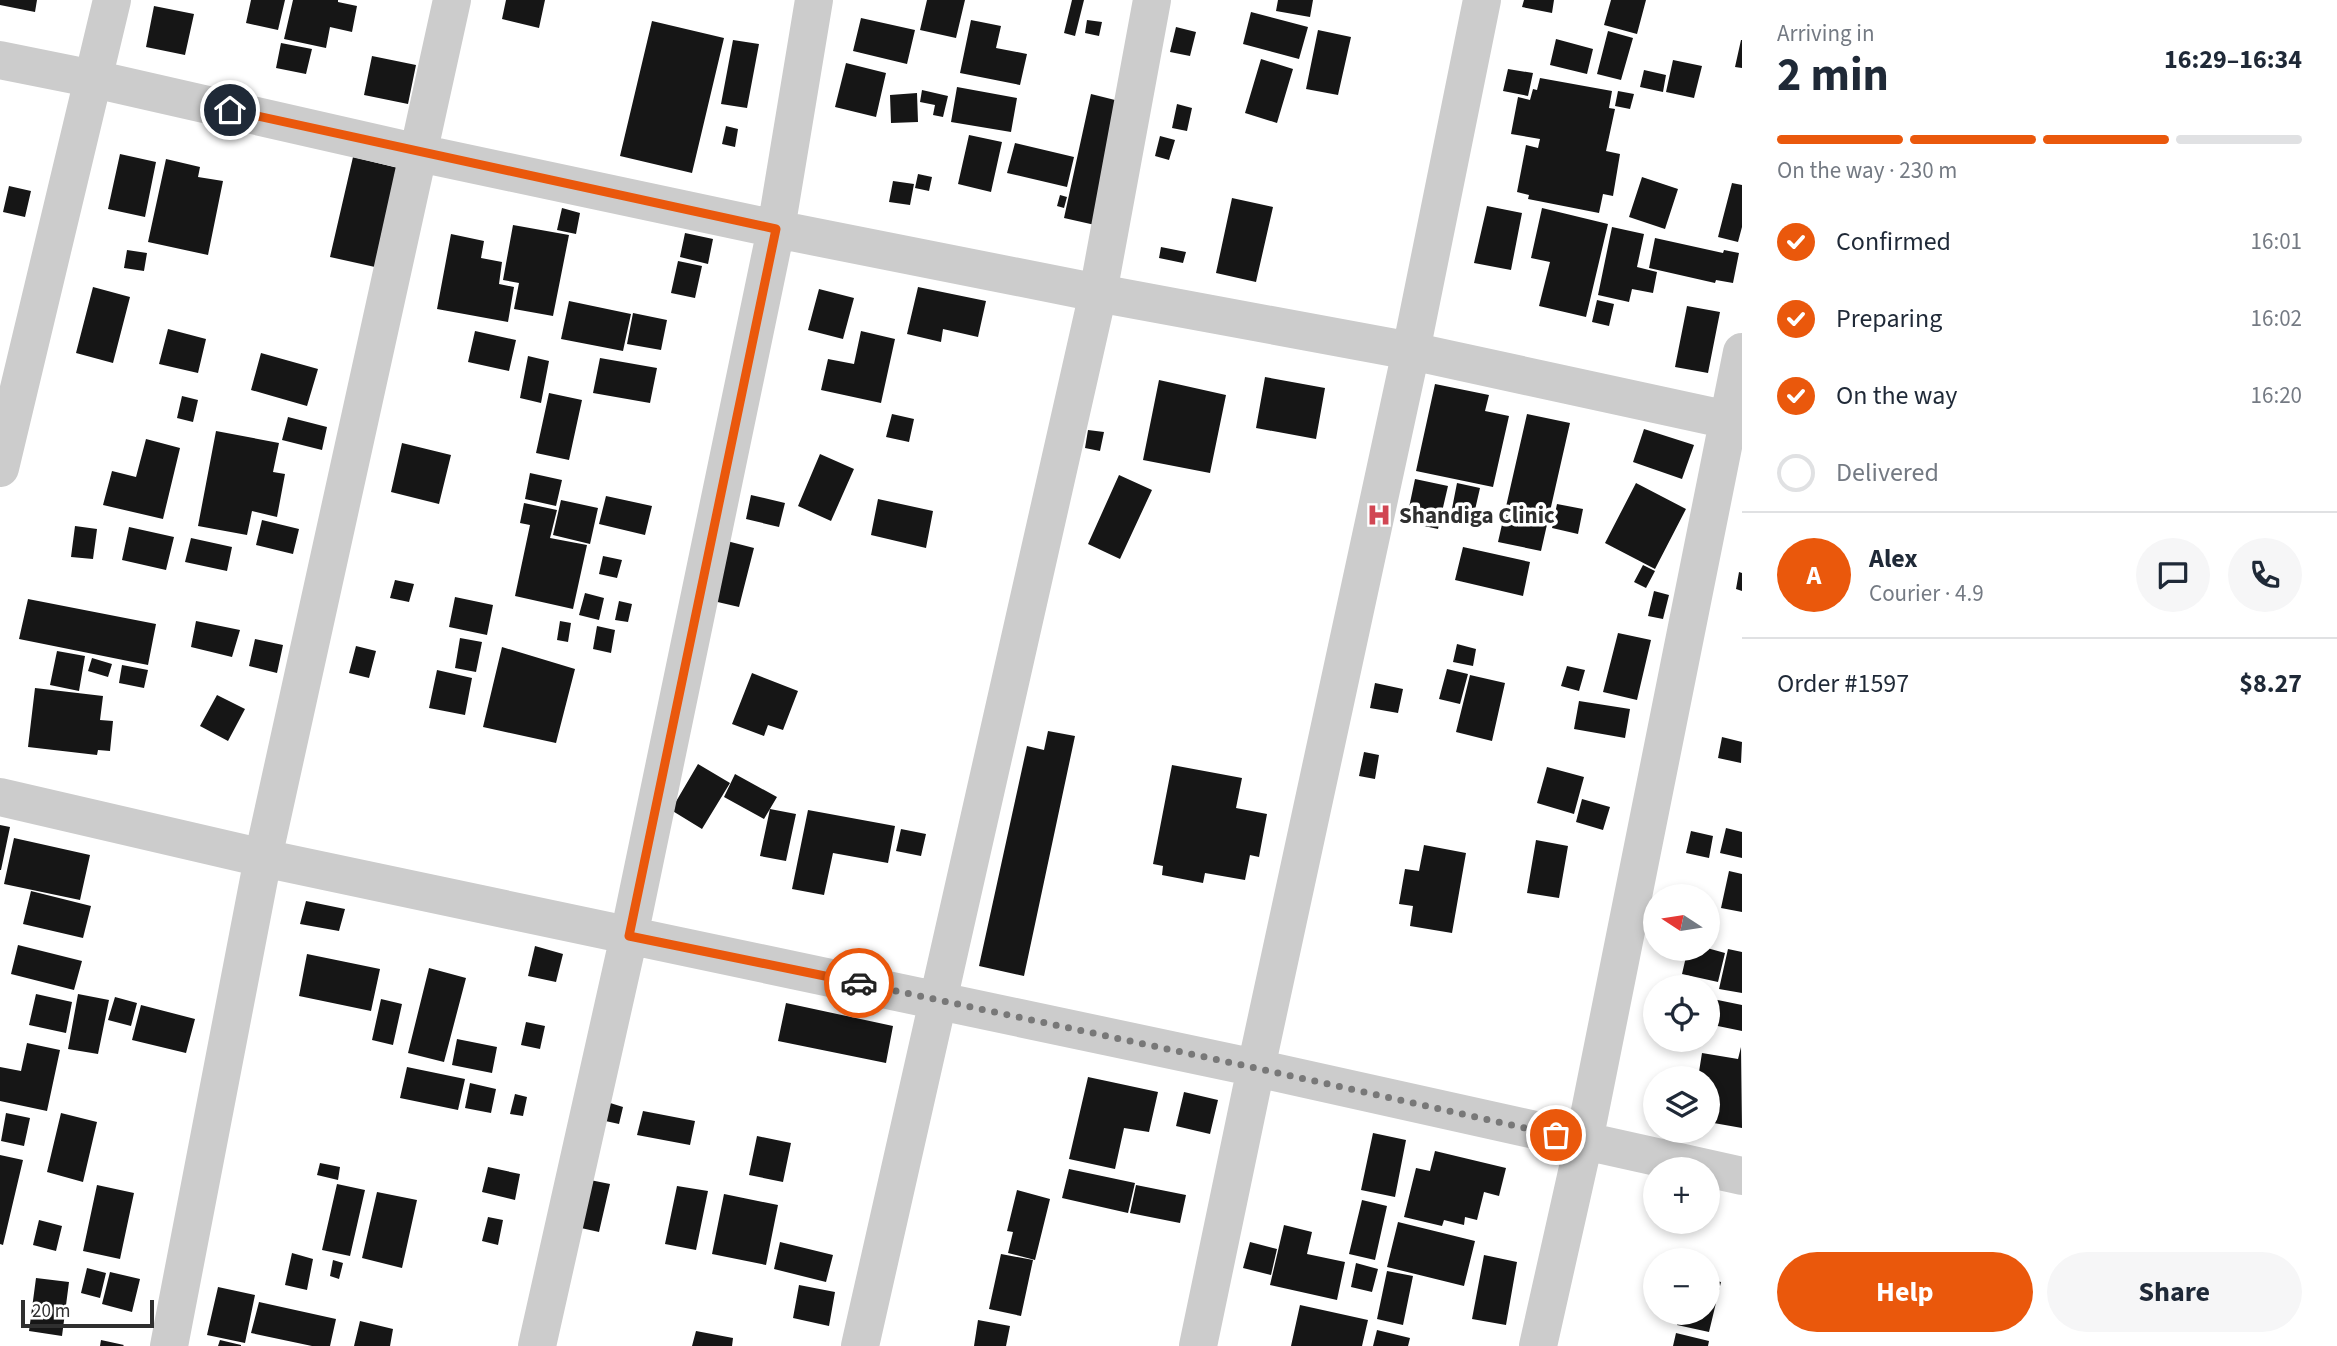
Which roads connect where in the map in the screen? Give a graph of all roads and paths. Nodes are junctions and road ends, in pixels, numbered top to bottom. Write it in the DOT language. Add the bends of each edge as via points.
graph roads {
  1 [pos="112,0"];
  2 [pos="452,0"];
  3 [pos="814,0"];
  4 [pos="1152,0"];
  5 [pos="1482,0"];
  6 [pos="0,60"];
  7 [pos="94,79"];
  8 [pos="419,153"];
  9 [pos="776,229"];
  10 [pos="1098,293"];
  11 [pos="1411,351"];
  12 [pos="1742,352"];
  13 [pos="1734,422"];
  14 [pos="0,468"];
  15 [pos="0,797"];
  16 [pos="263,858"];
  17 [pos="629,936"];
  18 [pos="937,1000"];
  19 [pos="1256,1068"];
  20 [pos="1584,1141"];
  21 [pos="1742,1177"];
  22 [pos="169,1346"];
  23 [pos="537,1346"];
  24 [pos="860,1346"];
  25 [pos="1198,1346"];
  26 [pos="1538,1346"];
  1 -- 7 [label="street"];
  2 -- 8 [label="street"];
  3 -- 9 [label="street"];
  4 -- 10 [label="street"];
  5 -- 11 [label="street"];
  6 -- 7 [label="street"];
  7 -- 8 [label="street"];
  7 -- 14 [label="street"];
  8 -- 9 [label="street"];
  8 -- 16 [label="street"];
  9 -- 10 [label="street"];
  9 -- 17 [label="street"];
  10 -- 11 [label="street"];
  10 -- 18 [label="street"];
  11 -- 13 [label="street"];
  11 -- 19 [label="street"];
  12 -- 13 [label="street"];
  13 -- 20 [label="street"];
  15 -- 16 [label="street"];
  16 -- 17 [label="street"];
  16 -- 22 [label="street"];
  17 -- 18 [label="street"];
  17 -- 23 [label="street"];
  18 -- 19 [label="street"];
  18 -- 24 [label="street"];
  19 -- 20 [label="street"];
  19 -- 25 [label="street"];
  20 -- 21 [label="street"];
  20 -- 26 [label="street"];
}
